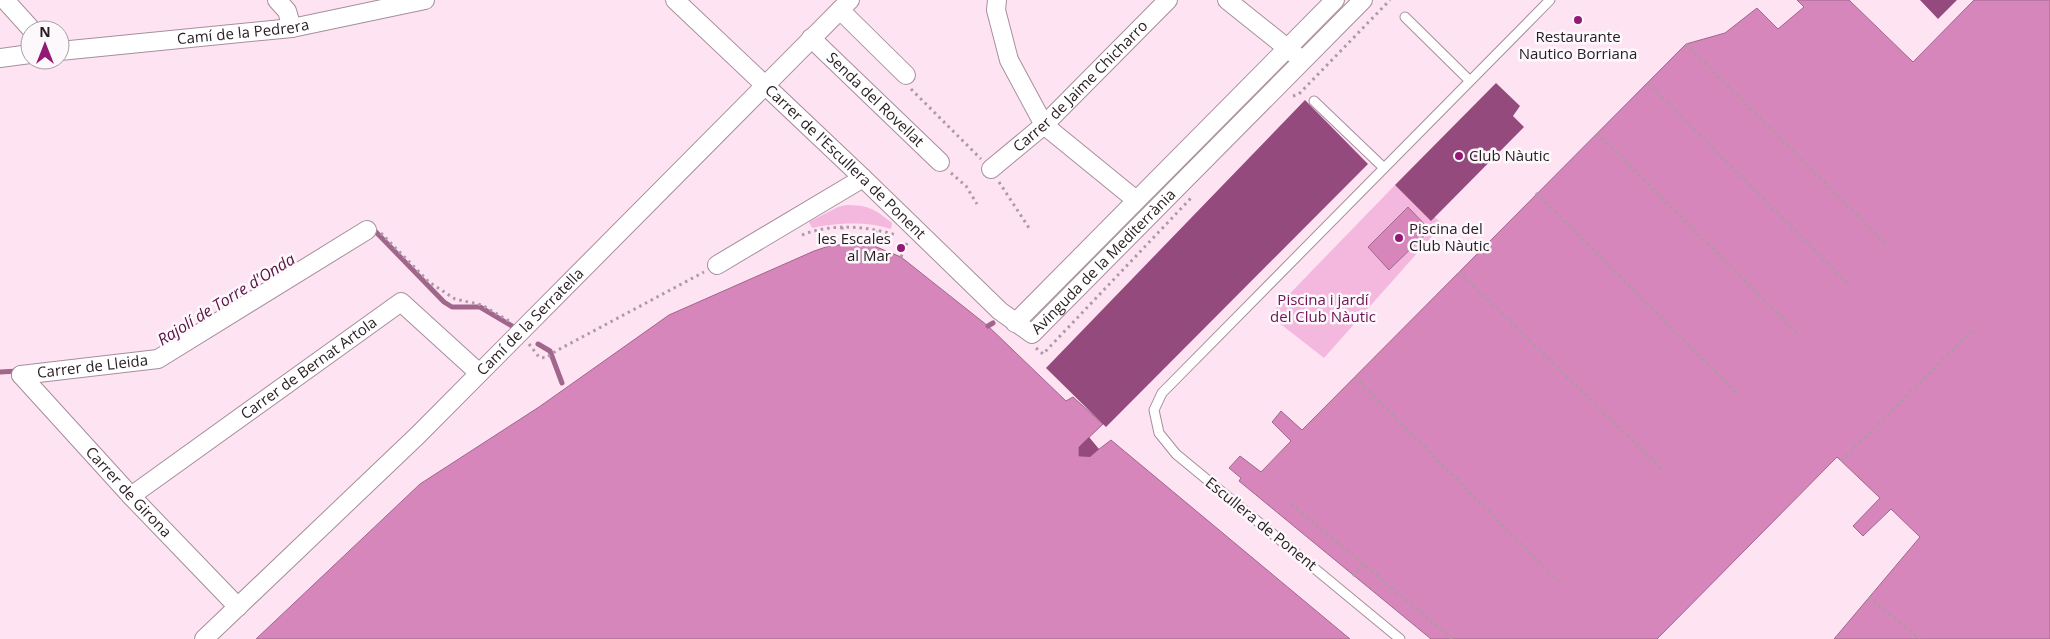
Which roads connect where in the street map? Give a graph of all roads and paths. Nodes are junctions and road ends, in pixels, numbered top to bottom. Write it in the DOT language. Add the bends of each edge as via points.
graph roads {
  1 [pos="5,0"];
  2 [pos="277,0"];
  3 [pos="424,0"];
  4 [pos="675,0"];
  5 [pos="997,0"];
  6 [pos="1168,0"];
  7 [pos="1227,0"];
  8 [pos="1335,0"];
  9 [pos="1363,0"];
  10 [pos="1550,0"];
  11 [pos="845,5"];
  12 [pos="1405,17"];
  13 [pos="23,20"];
  14 [pos="292,28"];
  15 [pos="811,38"];
  16 [pos="1686,44"];
  17 [pos="1287,49"];
  18 [pos="70,50"];
  19 [pos="20,55"];
  20 [pos="0,58"];
  21 [pos="1303,61"];
  22 [pos="906,75"];
  23 [pos="1470,82"];
  24 [pos="1648,83"];
  25 [pos="763,86"];
  26 [pos="1314,101"];
  27 [pos="1044,125"];
  28 [pos="1597,132"];
  29 [pos="940,162"];
  30 [pos="1384,168"];
  31 [pos="991,169"];
  32 [pos="863,178"];
  33 [pos="1536,193"];
  34 [pos="1136,200"];
  35 [pos="977,204"];
  36 [pos="842,227"];
  37 [pos="876,229"];
  38 [pos="367,230"];
  39 [pos="1031,231"];
  40 [pos="795,238"];
  41 [pos="908,240"];
  42 [pos="913,243"];
  43 [pos="843,244"];
  44 [pos="1888,245"];
  45 [pos="874,246"];
  46 [pos="901,257"];
  47 [pos="717,265"];
  48 [pos="1459,272"];
  49 [pos="1849,285"];
  50 [pos="1015,323"];
  51 [pos="1974,328"];
  52 [pos="520,332"];
  53 [pos="1800,336"];
  54 [pos="479,373"];
  55 [pos="21,375"];
  56 [pos="1355,378"];
  57 [pos="1739,395"];
  58 [pos="1841,460"];
  59 [pos="1665,472"];
  60 [pos="130,496"];
  61 [pos="1291,504"];
  62 [pos="1363,565"];
  63 [pos="1354,576"];
  64 [pos="1559,582"];
  65 [pos="1869,597"];
  66 [pos="238,606"];
  67 [pos="204,639"];
  68 [pos="1400,639"];
  69 [pos="1453,639"];
  70 [pos="1920,639"];
  1 -- 13 [label="street"];
  2 -- 14 [label="street" via="287,11"];
  3 -- 14 [label="street, Camí de la Pedrera"];
  4 -- 25 [label="street, Carrer de l'Escullera de Ponent"];
  5 -- 27 [label="street" via="996,10 1009,60"];
  6 -- 27 [label="street, Carrer de Jaime Chicharro"];
  7 -- 17 [label="street"];
  8 -- 17 [label="street, Avinguda de la Mediterrània"];
  9 -- 21 [label="street, Avinguda de la Mediterrània"];
  10 -- 23 [label="lane"];
  11 -- 15 [label="street, Camí de la Serratella"];
  11 -- 22 [label="street"];
  12 -- 23 [label="lane"];
  14 -- 18 [label="street, Camí de la Pedrera"];
  15 -- 25 [label="street, Camí de la Serratella"];
  15 -- 29 [label="street, Senda del Rovellat"];
  16 -- 44 [label="path"];
  17 -- 21 [label="street"];
  17 -- 34 [label="street, Avinguda de la Mediterrània"];
  19 -- 20 [label="street"];
  21 -- 50 [label="street, Avinguda de la Mediterrània" via="1032,334"];
  22 -- 31 [label="path" via="903,80"];
  23 -- 30 [label="lane"];
  24 -- 49 [label="path"];
  25 -- 32 [label="street, Carrer de l'Escullera de Ponent"];
  25 -- 52 [label="street, Camí de la Serratella"];
  26 -- 30 [label="lane"];
  27 -- 31 [label="street, Carrer de Jaime Chicharro"];
  27 -- 34 [label="street"];
  28 -- 53 [label="path"];
  29 -- 35 [label="path" via="966,186"];
  30 -- 68 [label="lane, Escullera de Ponent" via="1162,393 1154,410 1159,433 1176,454"];
  31 -- 39 [label="path"];
  32 -- 47 [label="street"];
  32 -- 50 [label="street, Carrer de l'Escullera de Ponent"];
  33 -- 57 [label="path"];
  34 -- 50 [label="street, Avinguda de la Mediterrània"];
  36 -- 37 [label="path"];
  36 -- 40 [label="path" via="812,231"];
  36 -- 43 [label="path"];
  37 -- 41 [label="path"];
  37 -- 45 [label="path"];
  38 -- 52 [label="path" via="377,228 429,282 455,299 482,305"];
  38 -- 55 [label="street, Carrer de Lleida" via="158,360"];
  41 -- 42 [label="path"];
  41 -- 46 [label="path"];
  47 -- 52 [label="path" via="546,358 539,357"];
  48 -- 59 [label="path"];
  51 -- 58 [label="path"];
  52 -- 54 [label="street, Camí de la Serratella"];
  54 -- 60 [label="street, Carrer de Bernat Artola" via="401,302"];
  54 -- 66 [label="street, Camí de la Serratella"];
  55 -- 60 [label="street, Carrer de Girona"];
  56 -- 64 [label="path"];
  60 -- 66 [label="street, Carrer de Girona"];
  61 -- 62 [label="path"];
  62 -- 63 [label="path"];
  62 -- 69 [label="path"];
  65 -- 70 [label="path"];
  66 -- 67 [label="street, Camí de la Serratella"];
}
